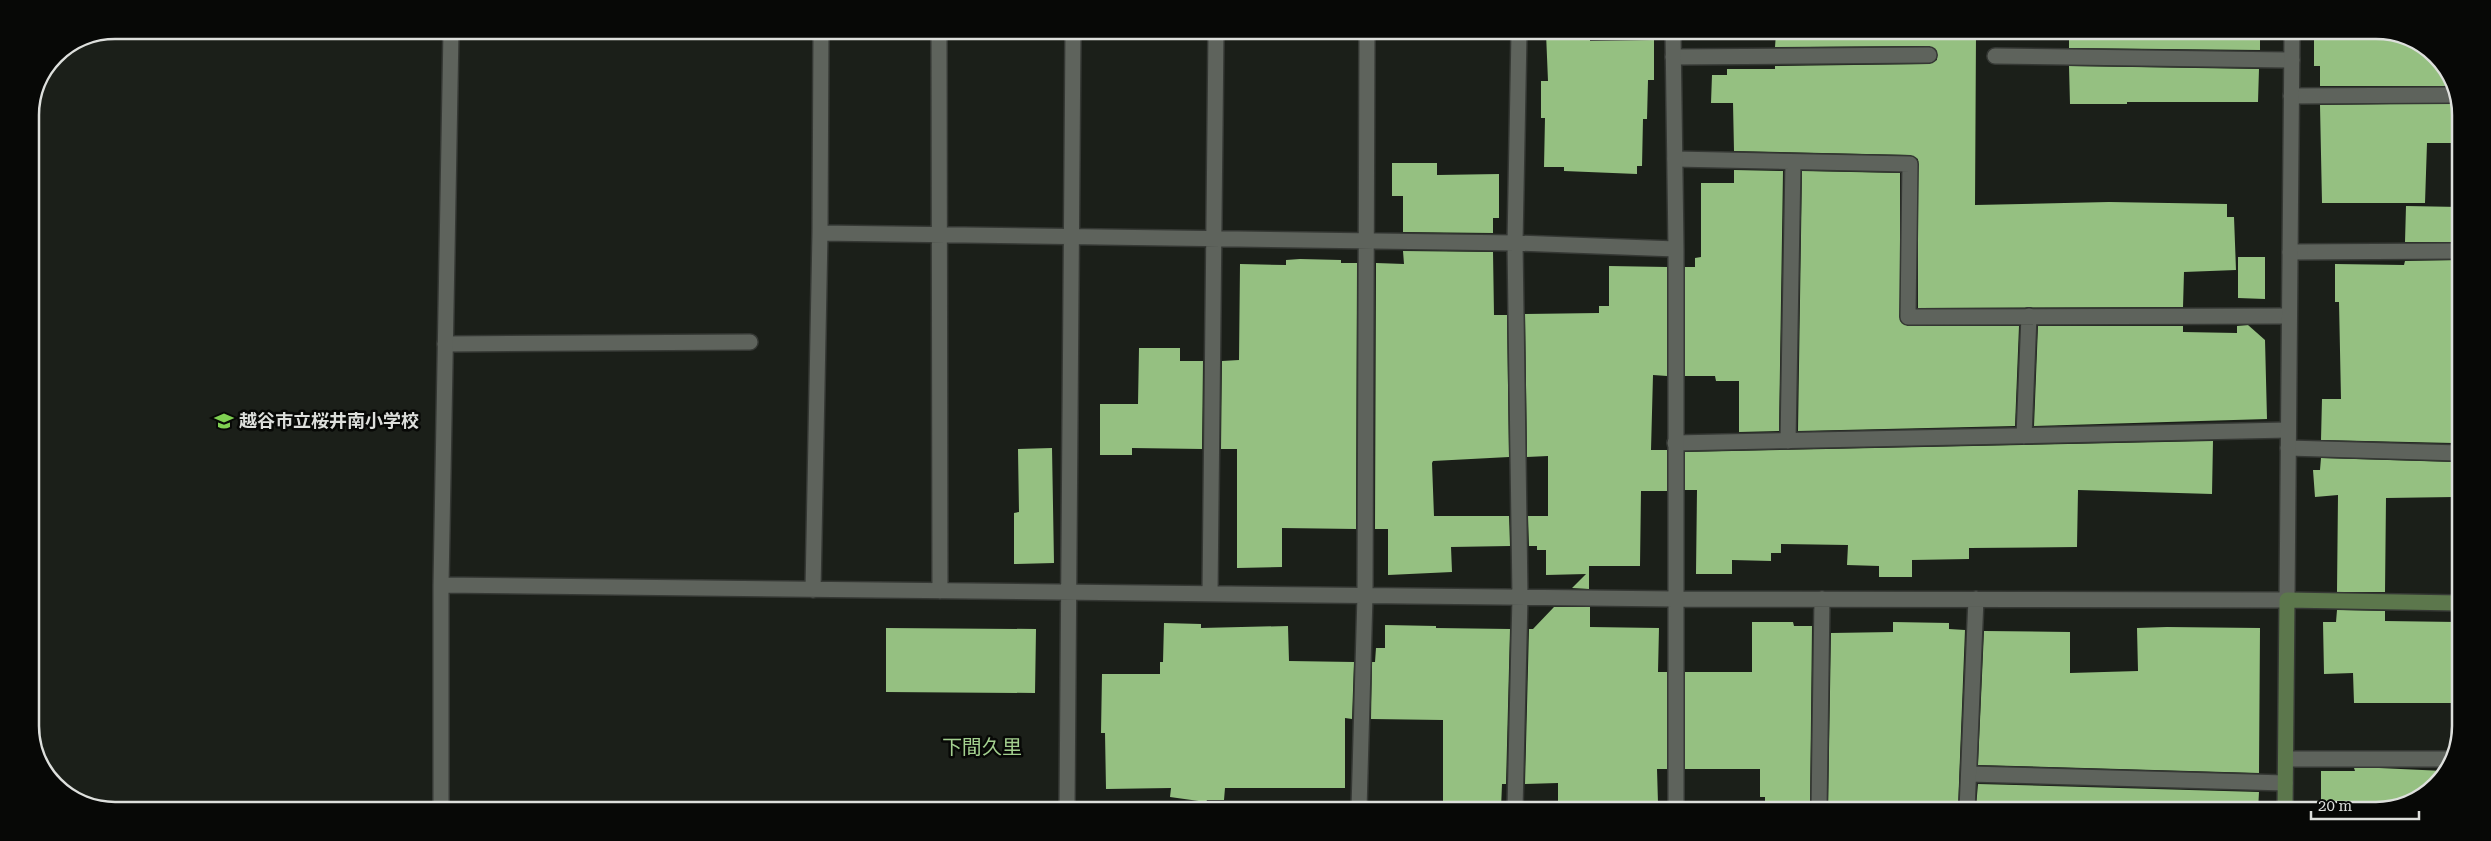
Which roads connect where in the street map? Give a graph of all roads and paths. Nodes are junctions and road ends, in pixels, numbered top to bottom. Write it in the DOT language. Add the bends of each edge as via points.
graph roads {
  1 [pos="451,39"];
  2 [pos="821,39"];
  3 [pos="939,39"];
  4 [pos="1074,39"];
  5 [pos="1216,39"];
  6 [pos="1367,39"];
  7 [pos="1519,39"];
  8 [pos="1673,39"];
  9 [pos="2292,39"];
  10 [pos="1929,55"];
  11 [pos="1673,56"];
  12 [pos="1995,56"];
  13 [pos="2292,60"];
  14 [pos="2449,95"];
  15 [pos="2291,96"];
  16 [pos="1674,159"];
  17 [pos="1793,162"];
  18 [pos="820,233"];
  19 [pos="938,235"];
  20 [pos="1072,237"];
  21 [pos="1214,239"];
  22 [pos="1366,241"];
  23 [pos="1514,243"];
  24 [pos="1676,249"];
  25 [pos="2452,251"];
  26 [pos="2290,252"];
  27 [pos="2029,316"];
  28 [pos="2289,316"];
  29 [pos="750,342"];
  30 [pos="445,344"];
  31 [pos="2288,430"];
  32 [pos="2024,436"];
  33 [pos="1788,441"];
  34 [pos="1675,443"];
  35 [pos="2288,448"];
  36 [pos="2452,453"];
  37 [pos="441,585"];
  38 [pos="813,590"];
  39 [pos="940,592"];
  40 [pos="1069,593"];
  41 [pos="1210,594"];
  42 [pos="1365,596"];
  43 [pos="1520,597"];
  44 [pos="1674,599"];
  45 [pos="1822,599"];
  46 [pos="1976,599"];
  47 [pos="2287,600"];
  48 [pos="2452,603"];
  49 [pos="2444,759"];
  50 [pos="2286,760"];
  51 [pos="1969,774"];
  52 [pos="2285,783"];
  53 [pos="441,802"];
  54 [pos="1067,802"];
  55 [pos="1359,802"];
  56 [pos="1515,802"];
  57 [pos="1676,802"];
  58 [pos="1819,802"];
  59 [pos="1968,802"];
  60 [pos="2285,802"];
  1 -- 30 [label="street"];
  2 -- 18 [label="street"];
  3 -- 19 [label="street"];
  4 -- 20 [label="street"];
  5 -- 21 [label="street"];
  6 -- 22 [label="street"];
  7 -- 23 [label="street"];
  8 -- 11 [label="street"];
  9 -- 13 [label="street"];
  10 -- 11 [label="street"];
  11 -- 16 [label="street"];
  12 -- 13 [label="street"];
  13 -- 15 [label="street"];
  14 -- 15 [label="street"];
  15 -- 26 [label="street"];
  16 -- 17 [label="street"];
  16 -- 24 [label="street"];
  17 -- 27 [label="street" via="1910,164 1908,317"];
  17 -- 33 [label="street"];
  18 -- 19 [label="street"];
  18 -- 38 [label="street"];
  19 -- 20 [label="street"];
  19 -- 39 [label="street"];
  20 -- 21 [label="street"];
  20 -- 40 [label="street"];
  21 -- 22 [label="street"];
  21 -- 41 [label="street"];
  22 -- 23 [label="street"];
  22 -- 42 [label="street"];
  23 -- 24 [label="street"];
  23 -- 43 [label="street"];
  24 -- 34 [label="street"];
  25 -- 26 [label="street"];
  26 -- 28 [label="street"];
  27 -- 28 [label="street"];
  27 -- 32 [label="street"];
  28 -- 31 [label="street"];
  29 -- 30 [label="street"];
  30 -- 37 [label="street"];
  31 -- 32 [label="street"];
  31 -- 35 [label="street"];
  32 -- 33 [label="street"];
  33 -- 34 [label="street"];
  34 -- 44 [label="street"];
  35 -- 36 [label="street"];
  35 -- 47 [label="street"];
  37 -- 38 [label="street"];
  37 -- 53 [label="street"];
  38 -- 39 [label="street"];
  39 -- 40 [label="street"];
  40 -- 41 [label="street"];
  40 -- 54 [label="street"];
  41 -- 42 [label="street"];
  42 -- 43 [label="street"];
  42 -- 55 [label="street"];
  43 -- 44 [label="street"];
  43 -- 56 [label="street"];
  44 -- 45 [label="street"];
  44 -- 57 [label="street"];
  45 -- 46 [label="street"];
  45 -- 58 [label="street"];
  46 -- 47 [label="street"];
  46 -- 51 [label="street"];
  47 -- 48 [label="street"];
  47 -- 50 [label="street"];
  49 -- 50 [label="street"];
  50 -- 52 [label="street"];
  51 -- 52 [label="street"];
  51 -- 59 [label="street"];
  52 -- 60 [label="street"];
}
